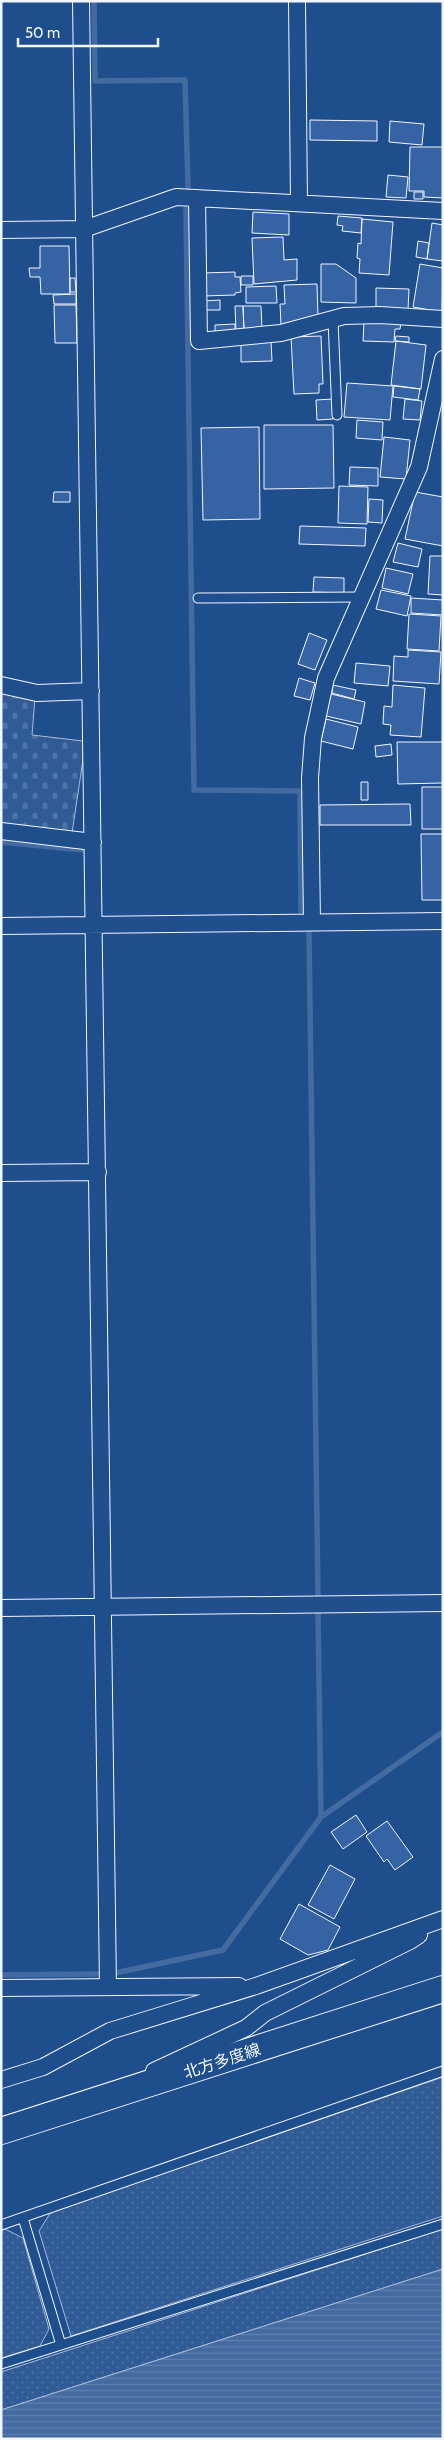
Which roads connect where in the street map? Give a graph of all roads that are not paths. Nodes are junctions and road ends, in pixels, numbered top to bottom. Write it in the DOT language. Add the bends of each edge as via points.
graph roads {
  1 [pos="81,1"];
  2 [pos="297,1"];
  3 [pos="196,198"];
  4 [pos="299,203"];
  5 [pos="443,211"];
  6 [pos="84,229"];
  7 [pos="1,230"];
  8 [pos="443,319"];
  9 [pos="333,320"];
  10 [pos="443,360"];
  11 [pos="337,415"];
  12 [pos="360,597"];
  13 [pos="198,598"];
  14 [pos="1,685"];
  15 [pos="90,691"];
  16 [pos="1,831"];
  17 [pos="93,842"];
  18 [pos="443,921"];
  19 [pos="312,922"];
  20 [pos="94,925"];
  21 [pos="1,926"];
  22 [pos="98,1172"];
  23 [pos="1,1173"];
  24 [pos="443,1603"];
  25 [pos="104,1606"];
  26 [pos="1,1608"];
  27 [pos="441,1920"];
  28 [pos="256,1986"];
  29 [pos="108,1987"];
  30 [pos="1,1988"];
  31 [pos="443,1989"];
  32 [pos="443,2071"];
  33 [pos="1,2080"];
  34 [pos="99,2100"];
  35 [pos="1,2131"];
  36 [pos="24,2218"];
  37 [pos="443,2224"];
  38 [pos="1,2225"];
  39 [pos="61,2345"];
  40 [pos="1,2364"];
  1 -- 6 [label="street"];
  2 -- 4 [label="street"];
  3 -- 4 [label="street"];
  3 -- 6 [label="street" via="176,197"];
  3 -- 9 [label="street" via="199,341 282,333"];
  4 -- 5 [label="street"];
  6 -- 7 [label="street"];
  6 -- 15 [label="street"];
  8 -- 9 [label="street" via="380,315 344,316"];
  9 -- 11 [label="lane"];
  10 -- 12 [label="street" via="419,467"];
  12 -- 13 [label="lane"];
  12 -- 19 [label="street" via="326,678 313,738 310,778"];
  14 -- 15 [label="street" via="37,692"];
  15 -- 17 [label="street"];
  16 -- 17 [label="street"];
  17 -- 20 [label="street"];
  18 -- 19 [label="street"];
  19 -- 20 [label="street"];
  20 -- 21 [label="street"];
  20 -- 22 [label="street"];
  22 -- 23 [label="street"];
  22 -- 25 [label="street"];
  24 -- 25 [label="street"];
  25 -- 26 [label="street"];
  25 -- 29 [label="street"];
  27 -- 28 [label="street"];
  27 -- 34 [label="street" via="410,1941 265,2013 246,2028 138,2078"];
  28 -- 29 [label="street"];
  28 -- 33 [label="street" via="110,2031 43,2067"];
  29 -- 30 [label="street"];
  31 -- 34 [label="main road, 北方多度線"];
  32 -- 36 [label="lane"];
  34 -- 35 [label="main road, 北方多度線"];
  36 -- 38 [label="lane"];
  36 -- 39 [label="lane"];
  37 -- 39 [label="lane"];
  39 -- 40 [label="lane"];
}
